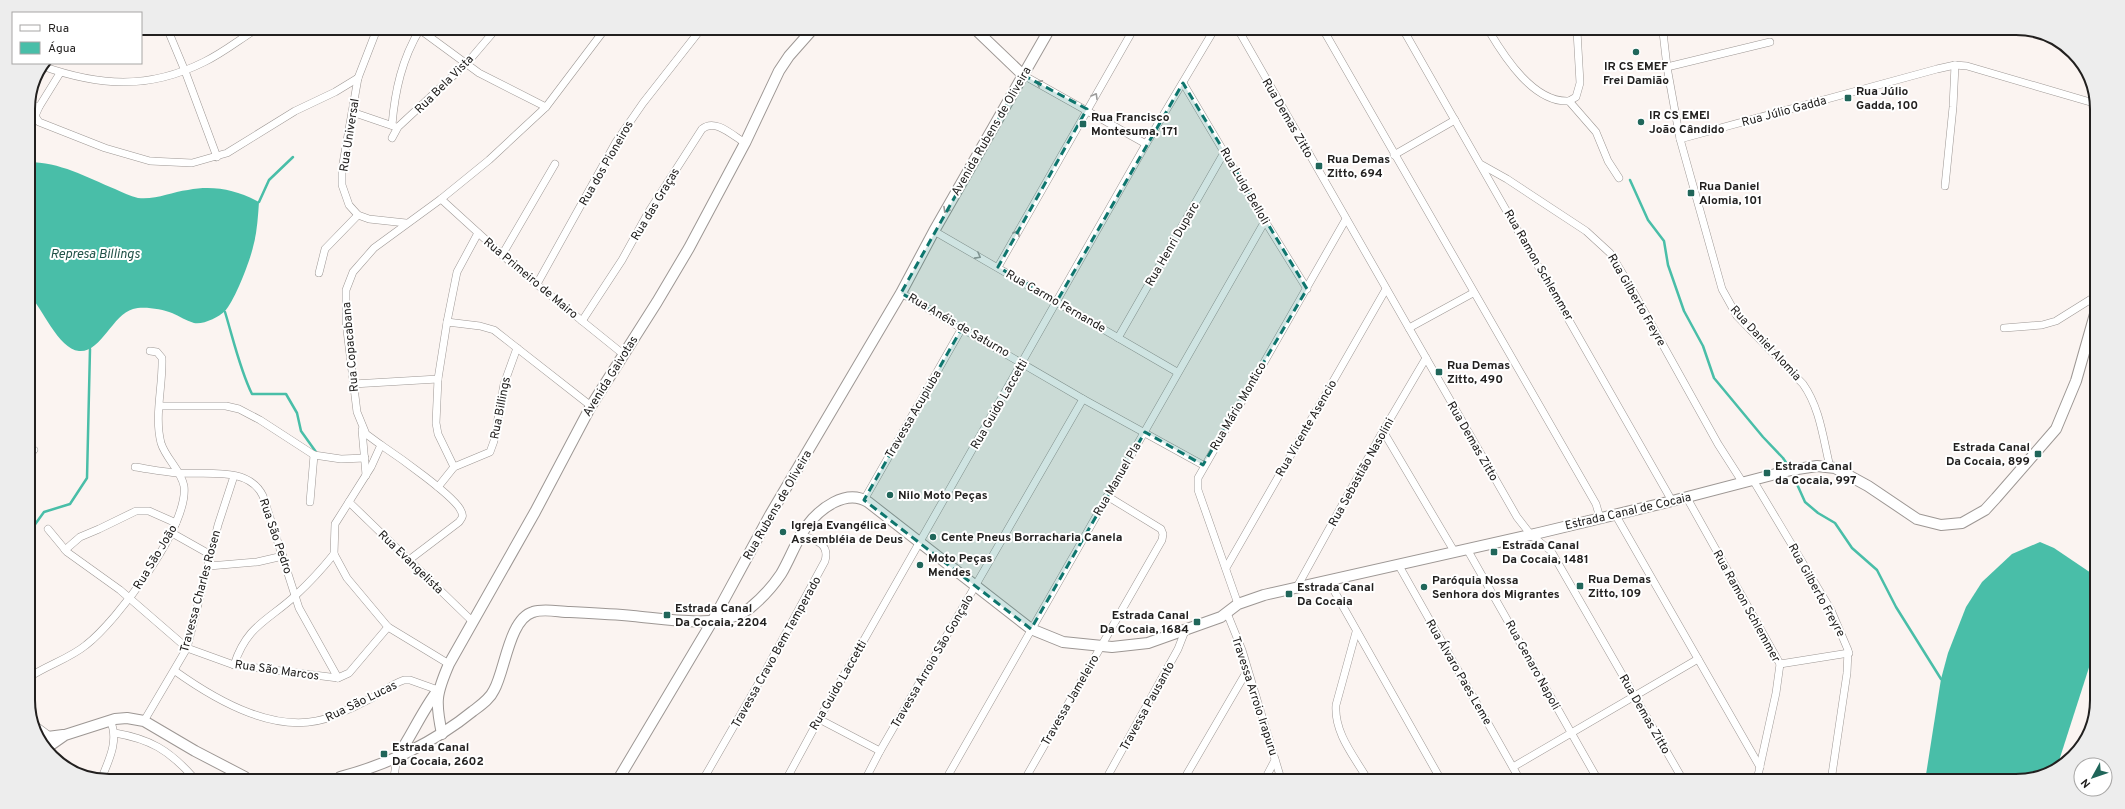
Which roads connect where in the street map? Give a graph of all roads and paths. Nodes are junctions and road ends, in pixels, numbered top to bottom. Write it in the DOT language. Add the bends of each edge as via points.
graph roads {
  1 [pos="169,35"];
  2 [pos="247,35"];
  3 [pos="375,35"];
  4 [pos="417,35"];
  5 [pos="428,35"];
  6 [pos="491,35"];
  7 [pos="600,35"];
  8 [pos="696,35"];
  9 [pos="808,35"];
  10 [pos="981,35"];
  11 [pos="1046,35"];
  12 [pos="1130,35"];
  13 [pos="1211,35"];
  14 [pos="1241,35"];
  15 [pos="1326,35"];
  16 [pos="1406,35"];
  17 [pos="1492,35"];
  18 [pos="1577,35"];
  19 [pos="1663,35"];
  20 [pos="1770,42"];
  21 [pos="467,63"];
  22 [pos="1954,65"];
  23 [pos="1666,67"];
  24 [pos="47,68"];
  25 [pos="185,71"];
  26 [pos="60,73"];
  27 [pos="1023,75"];
  28 [pos="358,78"];
  29 [pos="1183,82"];
  30 [pos="1570,101"];
  31 [pos="2090,102"];
  32 [pos="35,106"];
  33 [pos="39,107"];
  34 [pos="546,107"];
  35 [pos="1087,109"];
  36 [pos="352,112"];
  37 [pos="1455,120"];
  38 [pos="395,126"];
  39 [pos="392,138"];
  40 [pos="1680,139"];
  41 [pos="745,143"];
  42 [pos="1146,144"];
  43 [pos="1225,151"];
  44 [pos="1394,155"];
  45 [pos="217,157"];
  46 [pos="555,164"];
  47 [pos="1481,165"];
  48 [pos="1619,178"];
  49 [pos="1945,186"];
  50 [pos="441,200"];
  51 [pos="358,215"];
  52 [pos="1346,219"];
  53 [pos="1265,221"];
  54 [pos="406,223"];
  55 [pos="934,231"];
  56 [pos="478,233"];
  57 [pos="502,255"];
  58 [pos="998,267"];
  59 [pos="320,273"];
  60 [pos="537,284"];
  61 [pos="1307,289"];
  62 [pos="1386,289"];
  63 [pos="901,293"];
  64 [pos="1473,293"];
  65 [pos="2090,300"];
  66 [pos="1057,301"];
  67 [pos="582,321"];
  68 [pos="447,322"];
  69 [pos="962,328"];
  70 [pos="1409,328"];
  71 [pos="2004,328"];
  72 [pos="2090,332"];
  73 [pos="1118,338"];
  74 [pos="516,348"];
  75 [pos="150,351"];
  76 [pos="623,354"];
  77 [pos="1426,358"];
  78 [pos="1023,362"];
  79 [pos="1177,372"];
  80 [pos="438,379"];
  81 [pos="353,384"];
  82 [pos="1083,399"];
  83 [pos="160,406"];
  84 [pos="591,406"];
  85 [pos="362,428"];
  86 [pos="1383,431"];
  87 [pos="1145,432"];
  88 [pos="381,445"];
  89 [pos="314,455"];
  90 [pos="365,458"];
  91 [pos="1203,465"];
  92 [pos="134,467"];
  93 [pos="454,467"];
  94 [pos="1830,467"];
  95 [pos="179,473"];
  96 [pos="366,475"];
  97 [pos="234,476"];
  98 [pos="1748,482"];
  99 [pos="438,487"];
  100 [pos="1107,496"];
  101 [pos="1687,498"];
  102 [pos="864,500"];
  103 [pos="1672,501"];
  104 [pos="310,502"];
  105 [pos="349,502"];
  106 [pos="1615,514"];
  107 [pos="1600,518"];
  108 [pos="176,524"];
  109 [pos="48,529"];
  110 [pos="172,533"];
  111 [pos="1531,534"];
  112 [pos="801,536"];
  113 [pos="920,542"];
  114 [pos="1467,549"];
  115 [pos="65,550"];
  116 [pos="1454,551"];
  117 [pos="211,554"];
  118 [pos="334,554"];
  119 [pos="283,556"];
  120 [pos="409,560"];
  121 [pos="1398,564"];
  122 [pos="209,566"];
  123 [pos="1226,568"];
  124 [pos="1328,580"];
  125 [pos="976,585"];
  126 [pos="1297,587"];
  127 [pos="295,596"];
  128 [pos="129,598"];
  129 [pos="1238,604"];
  130 [pos="1227,613"];
  131 [pos="713,620"];
  132 [pos="472,621"];
  133 [pos="388,627"];
  134 [pos="1031,629"];
  135 [pos="1185,631"];
  136 [pos="1356,632"];
  137 [pos="1101,646"];
  138 [pos="187,648"];
  139 [pos="1849,653"];
  140 [pos="1698,659"];
  141 [pos="449,664"];
  142 [pos="1780,664"];
  143 [pos="234,665"];
  144 [pos="175,671"];
  145 [pos="1247,671"];
  146 [pos="35,674"];
  147 [pos="338,678"];
  148 [pos="438,690"];
  149 [pos="1635,696"];
  150 [pos="819,719"];
  151 [pos="110,720"];
  152 [pos="144,722"];
  153 [pos="115,733"];
  154 [pos="442,734"];
  155 [pos="1571,734"];
  156 [pos="65,735"];
  157 [pos="46,737"];
  158 [pos="50,745"];
  159 [pos="880,751"];
  160 [pos="397,757"];
  161 [pos="1275,760"];
  162 [pos="1513,767"];
  163 [pos="1760,767"];
  164 [pos="103,773"];
  165 [pos="190,774"];
  166 [pos="239,774"];
  167 [pos="349,774"];
  168 [pos="394,774"];
  169 [pos="621,774"];
  170 [pos="706,774"];
  171 [pos="789,774"];
  172 [pos="868,774"];
  173 [pos="949,774"];
  174 [pos="1028,774"];
  175 [pos="1109,774"];
  176 [pos="1187,774"];
  177 [pos="1267,774"];
  178 [pos="1280,774"];
  179 [pos="1364,774"];
  180 [pos="1437,774"];
  181 [pos="1517,774"];
  182 [pos="1594,774"];
  183 [pos="1680,774"];
  184 [pos="1758,774"];
  185 [pos="1832,774"];
  1 -- 25 [label="street"];
  2 -- 25 [label="street" via="205,62"];
  3 -- 28 [label="street, Rua Universal"];
  4 -- 38 [label="street" via="407,53 394,100"];
  5 -- 21 [label="street"];
  6 -- 21 [label="street, Rua Bela Vista"];
  7 -- 34 [label="street, Rua Copacabana"];
  8 -- 60 [label="street, Rua dos Pioneiros" via="616,142"];
  9 -- 41 [label="main road, Avenida Gaivotas" via="779,71"];
  10 -- 27 [label="main road"];
  11 -- 27 [label="main road, Avenida Rubens de Oliveira"];
  35 -- 12 [label="street, one-way"];
  13 -- 29 [label="street, Rua Guido Laccetti"];
  14 -- 52 [label="street, Rua Demas Zitto"];
  15 -- 44 [label="street"];
  16 -- 37 [label="street, Rua Ramon Schlemmer"];
  17 -- 30 [label="street" via="1514,68 1532,86 1557,100"];
  18 -- 30 [label="street" via="1580,83 1576,97"];
  19 -- 23 [label="street, Rua Daniel Alomia"];
  20 -- 23 [label="street"];
  21 -- 34 [label="street" via="480,73"];
  21 -- 38 [label="street, Rua Bela Vista"];
  22 -- 31 [label="street, Rua Júlio Gadda" via="2013,78"];
  22 -- 40 [label="street, Rua Júlio Gadda"];
  22 -- 49 [label="street" via="1953,107"];
  23 -- 40 [label="street, Rua Daniel Alomia"];
  24 -- 26 [label="street"];
  25 -- 26 [label="street" via="150,81 127,83 111,83"];
  25 -- 45 [label="street"];
  26 -- 33 [label="street"];
  35 -- 27 [label="street, one-way"];
  27 -- 55 [label="main road, Avenida Rubens de Oliveira, one-way"];
  28 -- 36 [label="street, Rua Universal"];
  28 -- 45 [label="street" via="295,111"];
  29 -- 42 [label="street, Rua Guido Laccetti"];
  29 -- 43 [label="street, Rua Luigi Belloli"];
  30 -- 48 [label="street" via="1596,132 1608,161"];
  32 -- 33 [label="street"];
  33 -- 45 [label="street" via="35,116 39,122 115,151 150,161 184,164"];
  34 -- 50 [label="street, Rua Copacabana"];
  35 -- 42 [label="street"];
  58 -- 35 [label="street, one-way"];
  36 -- 38 [label="street"];
  36 -- 51 [label="street, Rua Universal" via="342,169 342,185 345,196"];
  37 -- 44 [label="street"];
  37 -- 47 [label="street, Rua Ramon Schlemmer"];
  38 -- 39 [label="street, Rua Bela Vista"];
  40 -- 94 [label="street, Rua Daniel Alomia" via="1722,289 1738,316 1811,395"];
  41 -- 67 [label="street, Rua das Graças" via="715,124 706,125 702,129"];
  41 -- 76 [label="main road, Avenida Gaivotas" via="677,268"];
  42 -- 66 [label="street, Rua Guido Laccetti"];
  43 -- 53 [label="street, Rua Luigi Belloli"];
  43 -- 73 [label="street, Rua Henri Duparc"];
  44 -- 64 [label="street"];
  46 -- 57 [label="street"];
  47 -- 98 [label="street, Rua Gilberto Freyre" via="1586,231 1610,253 1718,444"];
  47 -- 103 [label="street, Rua Ramon Schlemmer"];
  50 -- 54 [label="street, Rua Copacabana"];
  50 -- 56 [label="street, Rua Primeiro de Mairo"];
  51 -- 54 [label="street" via="369,219"];
  51 -- 59 [label="street" via="325,249"];
  52 -- 61 [label="street, Rua Mário Montico"];
  52 -- 62 [label="street, Rua Demas Zitto"];
  53 -- 61 [label="street, Rua Luigi Belloli"];
  53 -- 79 [label="street, Rua Manuel Pla"];
  54 -- 81 [label="street, Rua Copacabana" via="374,248 349,281 345,297"];
  55 -- 58 [label="street, Rua Carmo Fernande, one-way"];
  55 -- 63 [label="main road, Rua Rubens de Oliveira"];
  56 -- 57 [label="street, Rua Primeiro de Mairo"];
  56 -- 68 [label="street" via="457,272"];
  57 -- 60 [label="street, Rua Primeiro de Mairo"];
  58 -- 66 [label="street, Rua Carmo Fernande"];
  60 -- 67 [label="street, Rua Primeiro de Mairo"];
  61 -- 91 [label="street, Rua Mário Montico"];
  62 -- 70 [label="street, Rua Demas Zitto"];
  62 -- 123 [label="street, Rua Vicente Asencio"];
  63 -- 69 [label="street, Rua Anéis de Saturno"];
  63 -- 131 [label="main road, Rua Rubens de Oliveira" via="770,515"];
  64 -- 70 [label="street"];
  64 -- 107 [label="street" via="1596,504"];
  65 -- 71 [label="street" via="2056,320 2042,325"];
  66 -- 73 [label="street, Rua Carmo Fernande"];
  66 -- 78 [label="street, Rua Guido Laccetti"];
  67 -- 76 [label="street, Rua Primeiro de Mairo"];
  68 -- 74 [label="street" via="494,330"];
  68 -- 80 [label="street"];
  69 -- 78 [label="street, Rua Anéis de Saturno"];
  69 -- 102 [label="street, Travessa Acupiuba"];
  70 -- 77 [label="street, Rua Demas Zitto"];
  72 -- 94 [label="main road, Estrada Canal de Cocaia" via="2076,381 2056,429 1985,510 1968,521 1941,525 1917,519 1868,486"];
  73 -- 79 [label="street, Rua Carmo Fernande"];
  74 -- 84 [label="street"];
  74 -- 93 [label="street, Rua Billings" via="504,384 490,452"];
  75 -- 83 [label="street, Rua São João" via="157,352 162,358"];
  76 -- 84 [label="main road, Avenida Gaivotas"];
  77 -- 86 [label="street, Rua Sebastião Nasolini"];
  77 -- 111 [label="street, Rua Demas Zitto" via="1517,517"];
  78 -- 82 [label="street, Rua Anéis de Saturno"];
  78 -- 113 [label="street, Rua Guido Laccetti"];
  79 -- 87 [label="street, Rua Manuel Pla"];
  80 -- 81 [label="street"];
  80 -- 93 [label="street" via="438,434"];
  81 -- 85 [label="street, Rua Copacabana"];
  82 -- 87 [label="street, Rua Anéis de Saturno"];
  82 -- 125 [label="street, Travessa Arroio São Gonçalo"];
  83 -- 89 [label="street" via="226,406 239,409"];
  83 -- 95 [label="street, Rua São João" via="162,444"];
  84 -- 132 [label="main road, Avenida Gaivotas" via="535,512"];
  85 -- 88 [label="street"];
  85 -- 90 [label="street, Rua Copacabana"];
  86 -- 116 [label="street"];
  86 -- 126 [label="street, Rua Sebastião Nasolini"];
  87 -- 91 [label="street, Rua Anéis de Saturno"];
  87 -- 100 [label="street, Rua Manuel Pla"];
  88 -- 96 [label="street"];
  88 -- 99 [label="street"];
  89 -- 90 [label="street" via="341,459"];
  89 -- 104 [label="street"];
  90 -- 96 [label="street, Rua Copacabana"];
  91 -- 123 [label="street, Rua Mário Montico" via="1198,478 1198,490"];
  92 -- 95 [label="street, Rua São Pedro"];
  93 -- 99 [label="street, Rua Billings"];
  94 -- 98 [label="main road, Estrada Canal de Cocaia" via="1809,467"];
  95 -- 97 [label="street, Rua São Pedro"];
  95 -- 108 [label="street, Rua São João" via="184,491"];
  96 -- 105 [label="street"];
  97 -- 117 [label="street, Travessa Charles Rosen"];
  97 -- 119 [label="street, Rua São Pedro" via="251,482 261,491"];
  98 -- 101 [label="main road, Estrada Canal de Cocaia"];
  98 -- 139 [label="street, Rua Gilberto Freyre" via="1831,610"];
  99 -- 120 [label="street" via="461,509 463,517 447,533"];
  100 -- 134 [label="street, Rua Manuel Pla"];
  100 -- 137 [label="street, Travessa Jameleiro" via="1161,529 1163,534 1162,540"];
  101 -- 103 [label="main road, Estrada Canal de Cocaia"];
  101 -- 142 [label="street, Rua Ramon Schlemmer"];
  102 -- 112 [label="main road" via="850,498 837,501 811,522"];
  102 -- 113 [label="main road, Estrada Canal de Cocaia"];
  103 -- 106 [label="main road, Estrada Canal de Cocaia"];
  105 -- 118 [label="street" via="336,524"];
  105 -- 120 [label="street, Rua Evangelista"];
  106 -- 107 [label="main road, Estrada Canal de Cocaia"];
  106 -- 140 [label="street"];
  107 -- 111 [label="main road, Estrada Canal de Cocaia"];
  108 -- 110 [label="street, Rua São João"];
  108 -- 115 [label="street" via="149,511 136,511 80,537"];
  109 -- 115 [label="street, Rua São Marcos"];
  110 -- 117 [label="street"];
  110 -- 128 [label="street, Rua São João"];
  111 -- 114 [label="main road, Estrada Canal de Cocaia"];
  111 -- 149 [label="street, Rua Demas Zitto" via="1551,551"];
  112 -- 131 [label="main road" via="779,576 757,602 736,616"];
  112 -- 170 [label="street, Travessa Cravo Bem Temperado" via="824,545 825,561"];
  113 -- 125 [label="main road, Estrada Canal de Cocaia"];
  113 -- 150 [label="street, Rua Guido Laccetti"];
  114 -- 116 [label="main road, Estrada Canal de Cocaia"];
  114 -- 155 [label="street, Rua Genaro Napoli"];
  115 -- 128 [label="street, Rua São Marcos"];
  116 -- 121 [label="main road, Estrada Canal de Cocaia"];
  117 -- 122 [label="street, Travessa Charles Rosen"];
  118 -- 127 [label="street"];
  118 -- 133 [label="street" via="347,578"];
  119 -- 122 [label="street" via="257,562"];
  119 -- 127 [label="street, Rua São Pedro"];
  120 -- 132 [label="street, Rua Evangelista"];
  121 -- 124 [label="main road, Estrada Canal de Cocaia"];
  121 -- 162 [label="street, Rua Álvaro Paes Leme"];
  122 -- 138 [label="street, Travessa Charles Rosen"];
  123 -- 129 [label="street, Rua Mário Montico"];
  124 -- 126 [label="main road, Estrada Canal de Cocaia"];
  124 -- 136 [label="street"];
  125 -- 134 [label="main road, Estrada Canal de Cocaia"];
  125 -- 159 [label="street, Travessa Arroio São Gonçalo"];
  126 -- 129 [label="main road, Estrada Canal de Cocaia"];
  127 -- 143 [label="street" via="248,635 239,649"];
  127 -- 147 [label="street, Rua São Pedro"];
  128 -- 138 [label="street, Rua São Marcos"];
  128 -- 146 [label="street, Rua São João" via="88,645"];
  129 -- 130 [label="main road, Estrada Canal de Cocaia"];
  130 -- 135 [label="main road, Estrada Canal de Cocaia"];
  130 -- 145 [label="street, Travessa Arroio Irapuru" via="1242,650"];
  131 -- 154 [label="main road" via="681,621 632,616 533,612 526,616 515,632 492,694"];
  131 -- 169 [label="main road, Rua Rubens de Oliveira"];
  132 -- 141 [label="main road, Avenida Gaivotas"];
  133 -- 141 [label="street"];
  133 -- 147 [label="street" via="349,673"];
  134 -- 137 [label="main road, Estrada Canal de Cocaia" via="1063,642"];
  134 -- 173 [label="street, Rua Manuel Pla"];
  135 -- 137 [label="main road, Estrada Canal de Cocaia" via="1136,645 1112,648"];
  135 -- 175 [label="street, Travessa Pausanto" via="1178,650"];
  136 -- 179 [label="street" via="1336,705 1336,715 1341,735"];
  136 -- 180 [label="street"];
  137 -- 174 [label="street, Travessa Jameleiro"];
  138 -- 143 [label="street, Rua São Marcos"];
  138 -- 144 [label="street, Travessa Charles Rosen"];
  139 -- 142 [label="street"];
  139 -- 185 [label="street, Rua Gilberto Freyre"];
  140 -- 149 [label="street"];
  140 -- 163 [label="street"];
  141 -- 148 [label="main road, Avenida Gaivotas"];
  142 -- 163 [label="street, Rua Ramon Schlemmer" via="1778,687"];
  143 -- 147 [label="street, Rua São Marcos"];
  144 -- 148 [label="street, Rua São Lucas" via="210,694 238,707 269,719 294,724 317,722 332,717 404,680"];
  144 -- 152 [label="street, Travessa Charles Rosen"];
  145 -- 161 [label="street, Travessa Arroio Irapuru"];
  145 -- 176 [label="street"];
  148 -- 154 [label="main road, Avenida Gaivotas"];
  148 -- 160 [label="main road"];
  149 -- 155 [label="street"];
  149 -- 183 [label="street, Rua Demas Zitto"];
  150 -- 159 [label="street"];
  150 -- 171 [label="street, Rua Guido Laccetti"];
  151 -- 152 [label="main road" via="127,718"];
  151 -- 153 [label="street"];
  151 -- 156 [label="main road"];
  152 -- 166 [label="main road"];
  153 -- 164 [label="street"];
  153 -- 165 [label="street" via="142,738 156,744 167,751"];
  154 -- 160 [label="main road"];
  155 -- 162 [label="street"];
  155 -- 182 [label="street, Rua Genaro Napoli"];
  156 -- 157 [label="main road"];
  156 -- 158 [label="main road"];
  159 -- 172 [label="street, Travessa Arroio São Gonçalo"];
  160 -- 167 [label="main road"];
  160 -- 168 [label="street"];
  161 -- 177 [label="street"];
  161 -- 178 [label="street, Travessa Arroio Irapuru"];
  162 -- 181 [label="street, Rua Álvaro Paes Leme"];
  163 -- 184 [label="street, Rua Ramon Schlemmer"];
}
